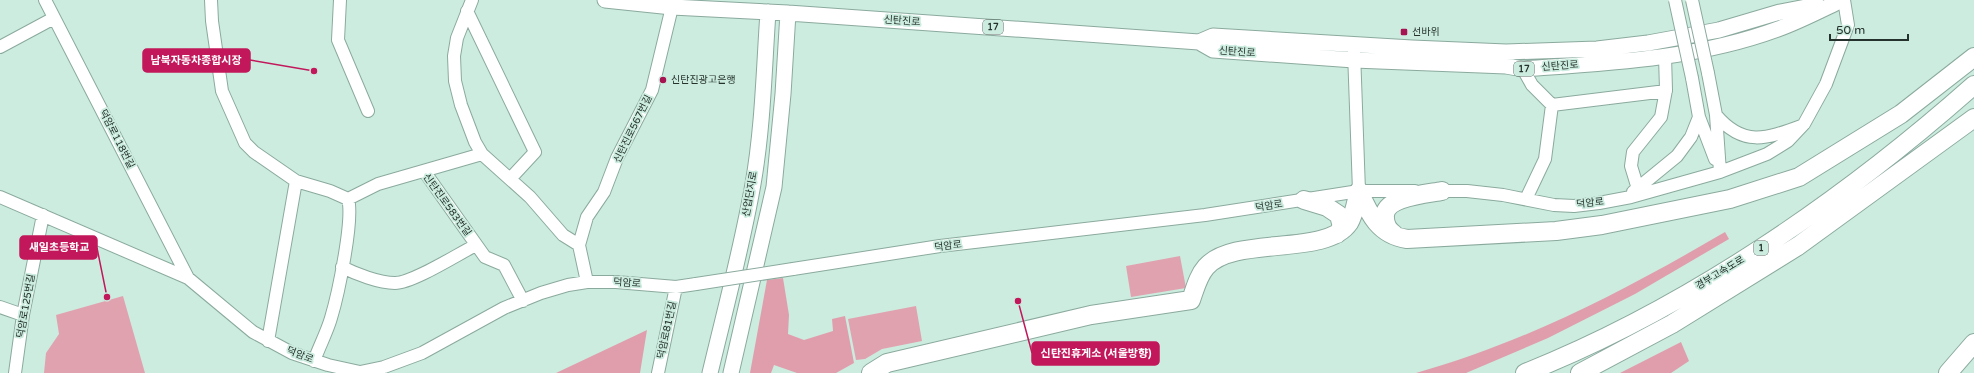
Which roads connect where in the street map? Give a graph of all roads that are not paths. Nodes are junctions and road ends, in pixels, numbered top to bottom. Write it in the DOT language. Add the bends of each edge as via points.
graph roads {
  1 [pos="45,0"];
  2 [pos="211,0"];
  3 [pos="340,0"];
  4 [pos="605,0"];
  5 [pos="1675,0"];
  6 [pos="1692,0"];
  7 [pos="1842,0"];
  8 [pos="470,5"];
  9 [pos="672,7"];
  10 [pos="768,12"];
  11 [pos="788,13"];
  12 [pos="54,18"];
  13 [pos="1199,42"];
  14 [pos="1354,44"];
  15 [pos="0,47"];
  16 [pos="1665,56"];
  17 [pos="1974,57"];
  18 [pos="1354,60"];
  19 [pos="1523,69"];
  20 [pos="1974,86"];
  21 [pos="1666,92"];
  22 [pos="1552,105"];
  23 [pos="368,111"];
  24 [pos="1716,115"];
  25 [pos="1699,117"];
  26 [pos="1974,118"];
  27 [pos="1804,124"];
  28 [pos="482,154"];
  29 [pos="424,171"];
  30 [pos="1720,172"];
  31 [pos="510,179"];
  32 [pos="296,181"];
  33 [pos="1638,189"];
  34 [pos="1359,191"];
  35 [pos="1442,191"];
  36 [pos="0,198"];
  37 [pos="1526,198"];
  38 [pos="1625,198"];
  39 [pos="348,199"];
  40 [pos="1304,200"];
  41 [pos="43,216"];
  42 [pos="1337,234"];
  43 [pos="1400,238"];
  44 [pos="476,245"];
  45 [pos="579,245"];
  46 [pos="342,267"];
  47 [pos="188,278"];
  48 [pos="587,282"];
  49 [pos="676,287"];
  50 [pos="523,301"];
  51 [pos="0,307"];
  52 [pos="23,316"];
  53 [pos="268,341"];
  54 [pos="1974,343"];
  55 [pos="314,361"];
  56 [pos="15,373"];
  57 [pos="658,373"];
  58 [pos="710,373"];
  59 [pos="732,373"];
  60 [pos="871,373"];
  61 [pos="1525,373"];
  62 [pos="1580,373"];
  63 [pos="1948,373"];
  1 -- 12 [label="street, 덕암로118번길"];
  2 -- 32 [label="street" via="222,91 245,143 259,156"];
  3 -- 23 [label="street" via="338,40"];
  4 -- 9 [label="main road, 신탄진로 / 17"];
  5 -- 25 [label="street, bridge"];
  6 -- 24 [label="street, bridge"];
  7 -- 14 [label="main road, 신탄진로 / 17" via="1780,12 1719,30 1597,50 1506,52"];
  7 -- 16 [label="main road, 신탄진로 / 17" via="1778,29"];
  7 -- 27 [label="street, 덕암로" via="1848,25 1826,84"];
  8 -- 28 [label="street" via="457,38 454,56 455,81 461,105"];
  8 -- 31 [label="street" via="534,152"];
  9 -- 10 [label="main road, 신탄진로 / 17"];
  9 -- 45 [label="street, 신탄진로567번길" via="652,90 617,158 604,192 587,217"];
  10 -- 11 [label="main road, 신탄진로 / 17"];
  10 -- 58 [label="main road, 산업단지로" via="762,112 753,183"];
  11 -- 13 [label="main road, 신탄진로 / 17"];
  11 -- 59 [label="main road" via="774,187"];
  12 -- 15 [label="street"];
  12 -- 47 [label="street, 덕암로118번길"];
  13 -- 14 [label="main road, 신탄진로 / 17" via="1213,36"];
  13 -- 18 [label="main road, 신탄진로 / 17" via="1213,50"];
  14 -- 18 [label="street"];
  16 -- 19 [label="main road, 신탄진로 / 17"];
  16 -- 21 [label="street"];
  17 -- 43 [label="highway" via="1902,114 1799,177 1730,199 1602,225 1556,231"];
  18 -- 19 [label="main road, 신탄진로 / 17" via="1506,66"];
  18 -- 34 [label="street"];
  19 -- 22 [label="street" via="1532,85"];
  20 -- 61 [label="highway, 경부고속도로 / 1" via="1864,176 1772,242 1686,294 1615,332"];
  21 -- 22 [label="street"];
  21 -- 33 [label="street" via="1661,117 1633,152 1631,166"];
  22 -- 37 [label="street" via="1545,159"];
  24 -- 27 [label="street" via="1726,128 1740,136 1756,138"];
  24 -- 30 [label="street"];
  25 -- 30 [label="street"];
  25 -- 33 [label="street" via="1691,137 1678,156"];
  26 -- 62 [label="highway, 경부고속도로 / 1" via="1798,246 1672,324"];
  27 -- 30 [label="street, 덕암로" via="1788,141 1767,154"];
  28 -- 29 [label="street"];
  28 -- 31 [label="street"];
  29 -- 39 [label="street, 신탄진로583번길" via="378,184"];
  29 -- 44 [label="street, 신탄진로583번길"];
  30 -- 38 [label="street, 덕암로"];
  31 -- 45 [label="street" via="530,197 563,235"];
  32 -- 39 [label="street"];
  32 -- 53 [label="street"];
  33 -- 38 [label="street"];
  34 -- 35 [label="street, 덕암로"];
  34 -- 40 [label="street, 덕암로"];
  34 -- 42 [label="highway" via="1349,223"];
  34 -- 43 [label="highway" via="1373,219 1380,227"];
  35 -- 37 [label="street, 덕암로"];
  35 -- 43 [label="highway" via="1396,201 1388,207 1384,214 1385,224"];
  36 -- 41 [label="street, 덕암로"];
  37 -- 38 [label="street, 덕암로" via="1554,205 1574,206"];
  39 -- 46 [label="street" via="350,213"];
  40 -- 42 [label="highway" via="1327,207 1339,215 1342,227"];
  40 -- 49 [label="street, 덕암로, bridge" via="1206,216 940,246"];
  41 -- 47 [label="street, 덕암로"];
  41 -- 52 [label="street, 덕암로125번길"];
  42 -- 60 [label="highway" via="1319,240 1233,253 1220,258 1207,266 1191,300 1091,315 887,362"];
  44 -- 46 [label="street, 신탄진로583번길" via="410,279 396,283 357,274"];
  44 -- 50 [label="street, 신탄진로583번길" via="485,257 504,265"];
  45 -- 48 [label="street, 신탄진로567번길"];
  46 -- 55 [label="street" via="331,318"];
  47 -- 53 [label="street, 덕암로" via="253,332"];
  48 -- 49 [label="street, 덕암로"];
  48 -- 50 [label="street, 덕암로" via="568,285"];
  49 -- 57 [label="street, 덕암로81번길"];
  50 -- 55 [label="street, 덕암로" via="504,308 422,353 384,367 360,372"];
  51 -- 52 [label="street"];
  52 -- 56 [label="street, 덕암로125번길"];
  53 -- 55 [label="street, 덕암로"];
  54 -- 63 [label="highway"];
}
